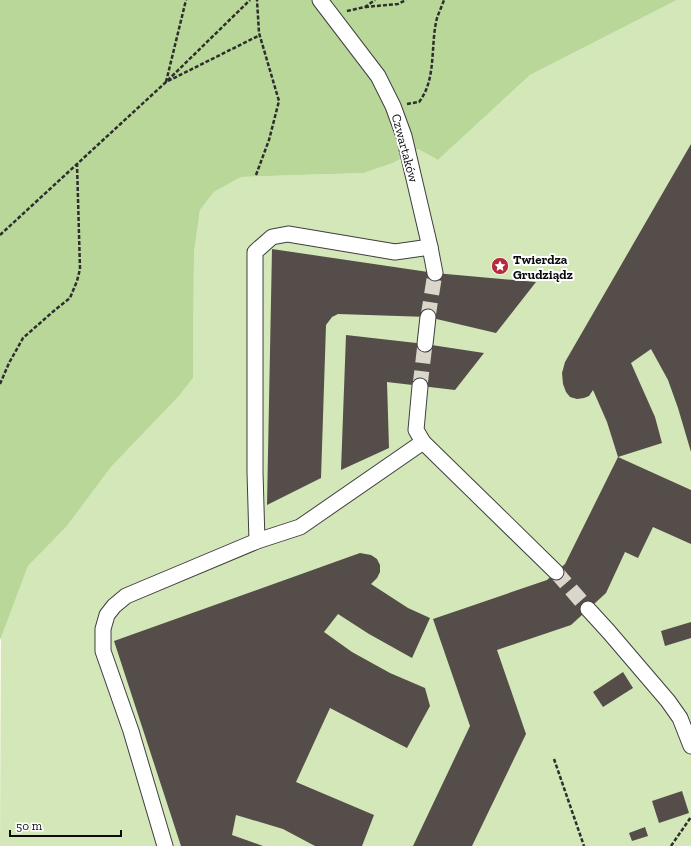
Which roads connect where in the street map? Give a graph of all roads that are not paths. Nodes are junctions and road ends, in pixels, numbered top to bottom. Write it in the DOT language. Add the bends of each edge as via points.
graph roads {
  1 [pos="320,0"];
  2 [pos="430,247"];
  3 [pos="435,273"];
  4 [pos="428,317"];
  5 [pos="426,344"];
  6 [pos="420,386"];
  7 [pos="423,442"];
  8 [pos="257,541"];
  9 [pos="556,572"];
  10 [pos="588,609"];
  11 [pos="691,746"];
  12 [pos="165,846"];
  1 -- 2 [label="street, Czwartaków" via="378,76 393,106 404,136"];
  2 -- 3 [label="street, Czwartaków"];
  2 -- 8 [label="street" via="395,252 288,234 272,237 255,252"];
  4 -- 5 [label="street"];
  6 -- 7 [label="street" via="416,430"];
  7 -- 8 [label="street" via="300,527"];
  7 -- 9 [label="street"];
  8 -- 12 [label="street" via="126,596 107,616 103,629 103,651 131,732"];
  10 -- 11 [label="street" via="668,701 680,718"];
}
